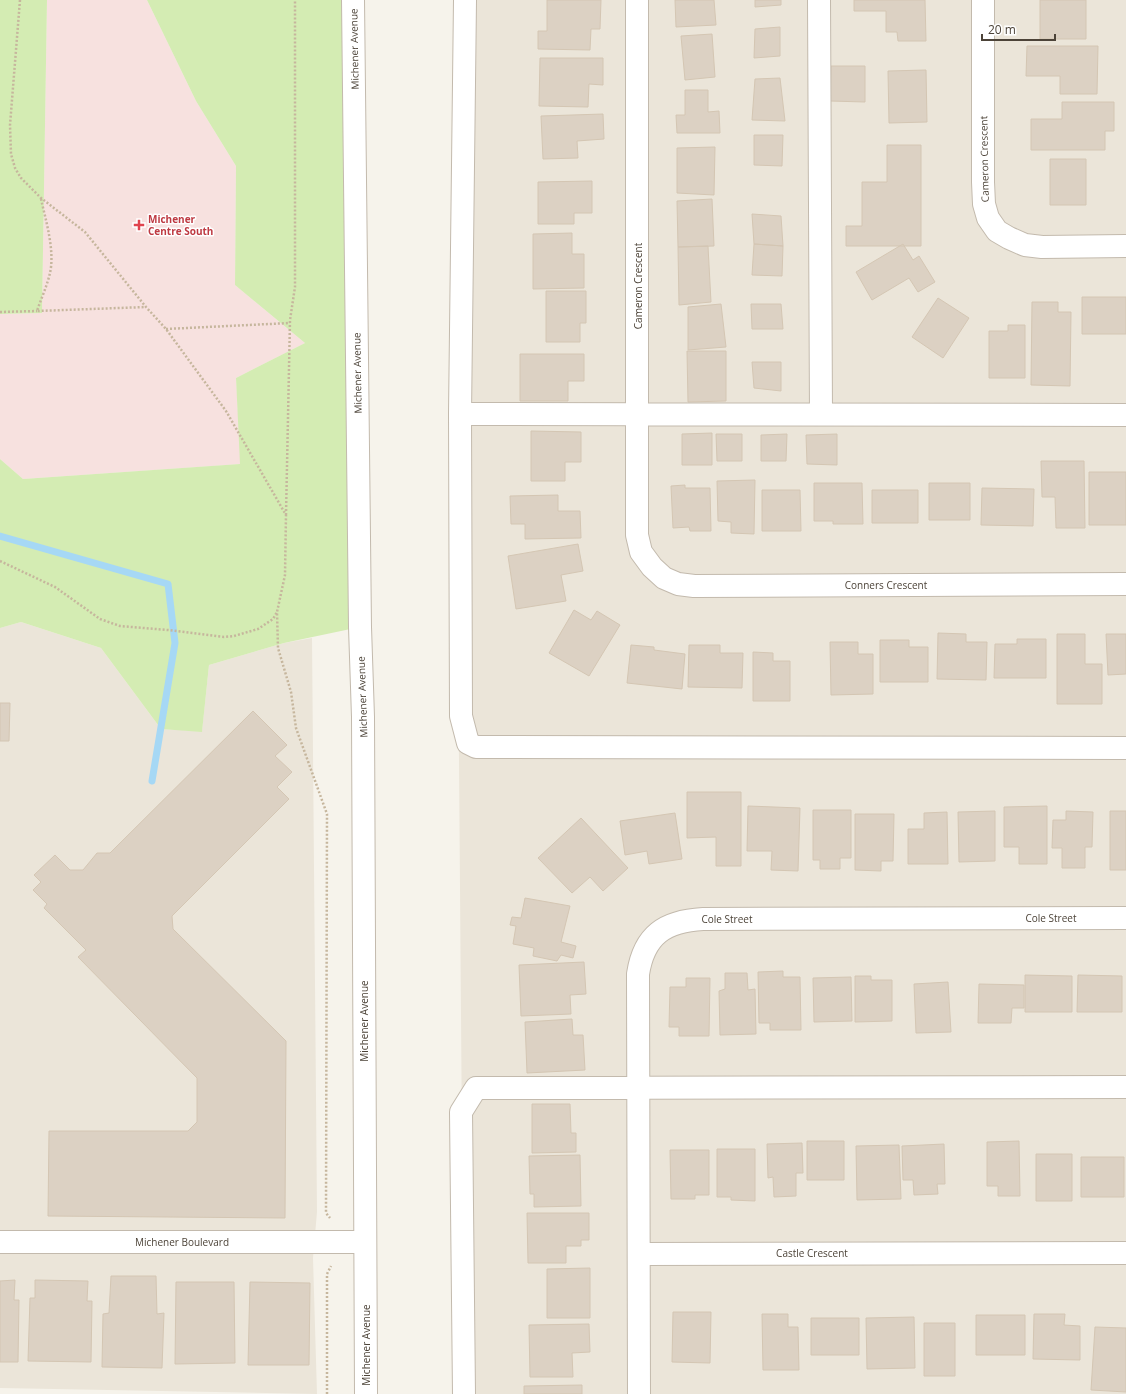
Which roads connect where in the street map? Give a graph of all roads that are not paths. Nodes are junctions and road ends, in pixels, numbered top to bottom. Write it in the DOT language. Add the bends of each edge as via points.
graph roads {
  1 [pos="354,0"];
  2 [pos="465,0"];
  3 [pos="638,0"];
  4 [pos="820,0"];
  5 [pos="983,0"];
  6 [pos="1126,246"];
  7 [pos="460,414"];
  8 [pos="820,414"];
  9 [pos="638,415"];
  10 [pos="1126,415"];
  11 [pos="652,567"];
  12 [pos="1126,584"];
  13 [pos="1126,748"];
  14 [pos="1126,918"];
  15 [pos="639,1087"];
  16 [pos="1126,1087"];
  17 [pos="0,1242"];
  18 [pos="365,1242"];
  19 [pos="1126,1253"];
  20 [pos="640,1254"];
  21 [pos="366,1394"];
  22 [pos="464,1394"];
  23 [pos="639,1394"];
  1 -- 18 [label="street, Michener Avenue" via="363,717"];
  2 -- 7 [label="street"];
  3 -- 9 [label="street, Cameron Crescent"];
  4 -- 8 [label="street"];
  5 -- 6 [label="street, Cameron Crescent" via="983,182 984,204 988,218 997,231 1025,245"];
  7 -- 9 [label="street"];
  7 -- 13 [label="street" via="462,716 468,743 476,747"];
  8 -- 9 [label="street"];
  8 -- 10 [label="street"];
  9 -- 11 [label="street, Cameron Crescent" via="638,535 641,552"];
  11 -- 12 [label="street, Conners Crescent" via="664,578 678,584 694,586"];
  14 -- 15 [label="street, Cole Street" via="703,919 676,922 653,937 646,946 640,962"];
  15 -- 16 [label="street"];
  15 -- 20 [label="street, Cole Street"];
  15 -- 22 [label="street" via="476,1088 462,1112"];
  17 -- 18 [label="street, Michener Boulevard"];
  18 -- 21 [label="street, Michener Avenue"];
  19 -- 20 [label="street, Castle Crescent"];
  20 -- 23 [label="street"];
}
